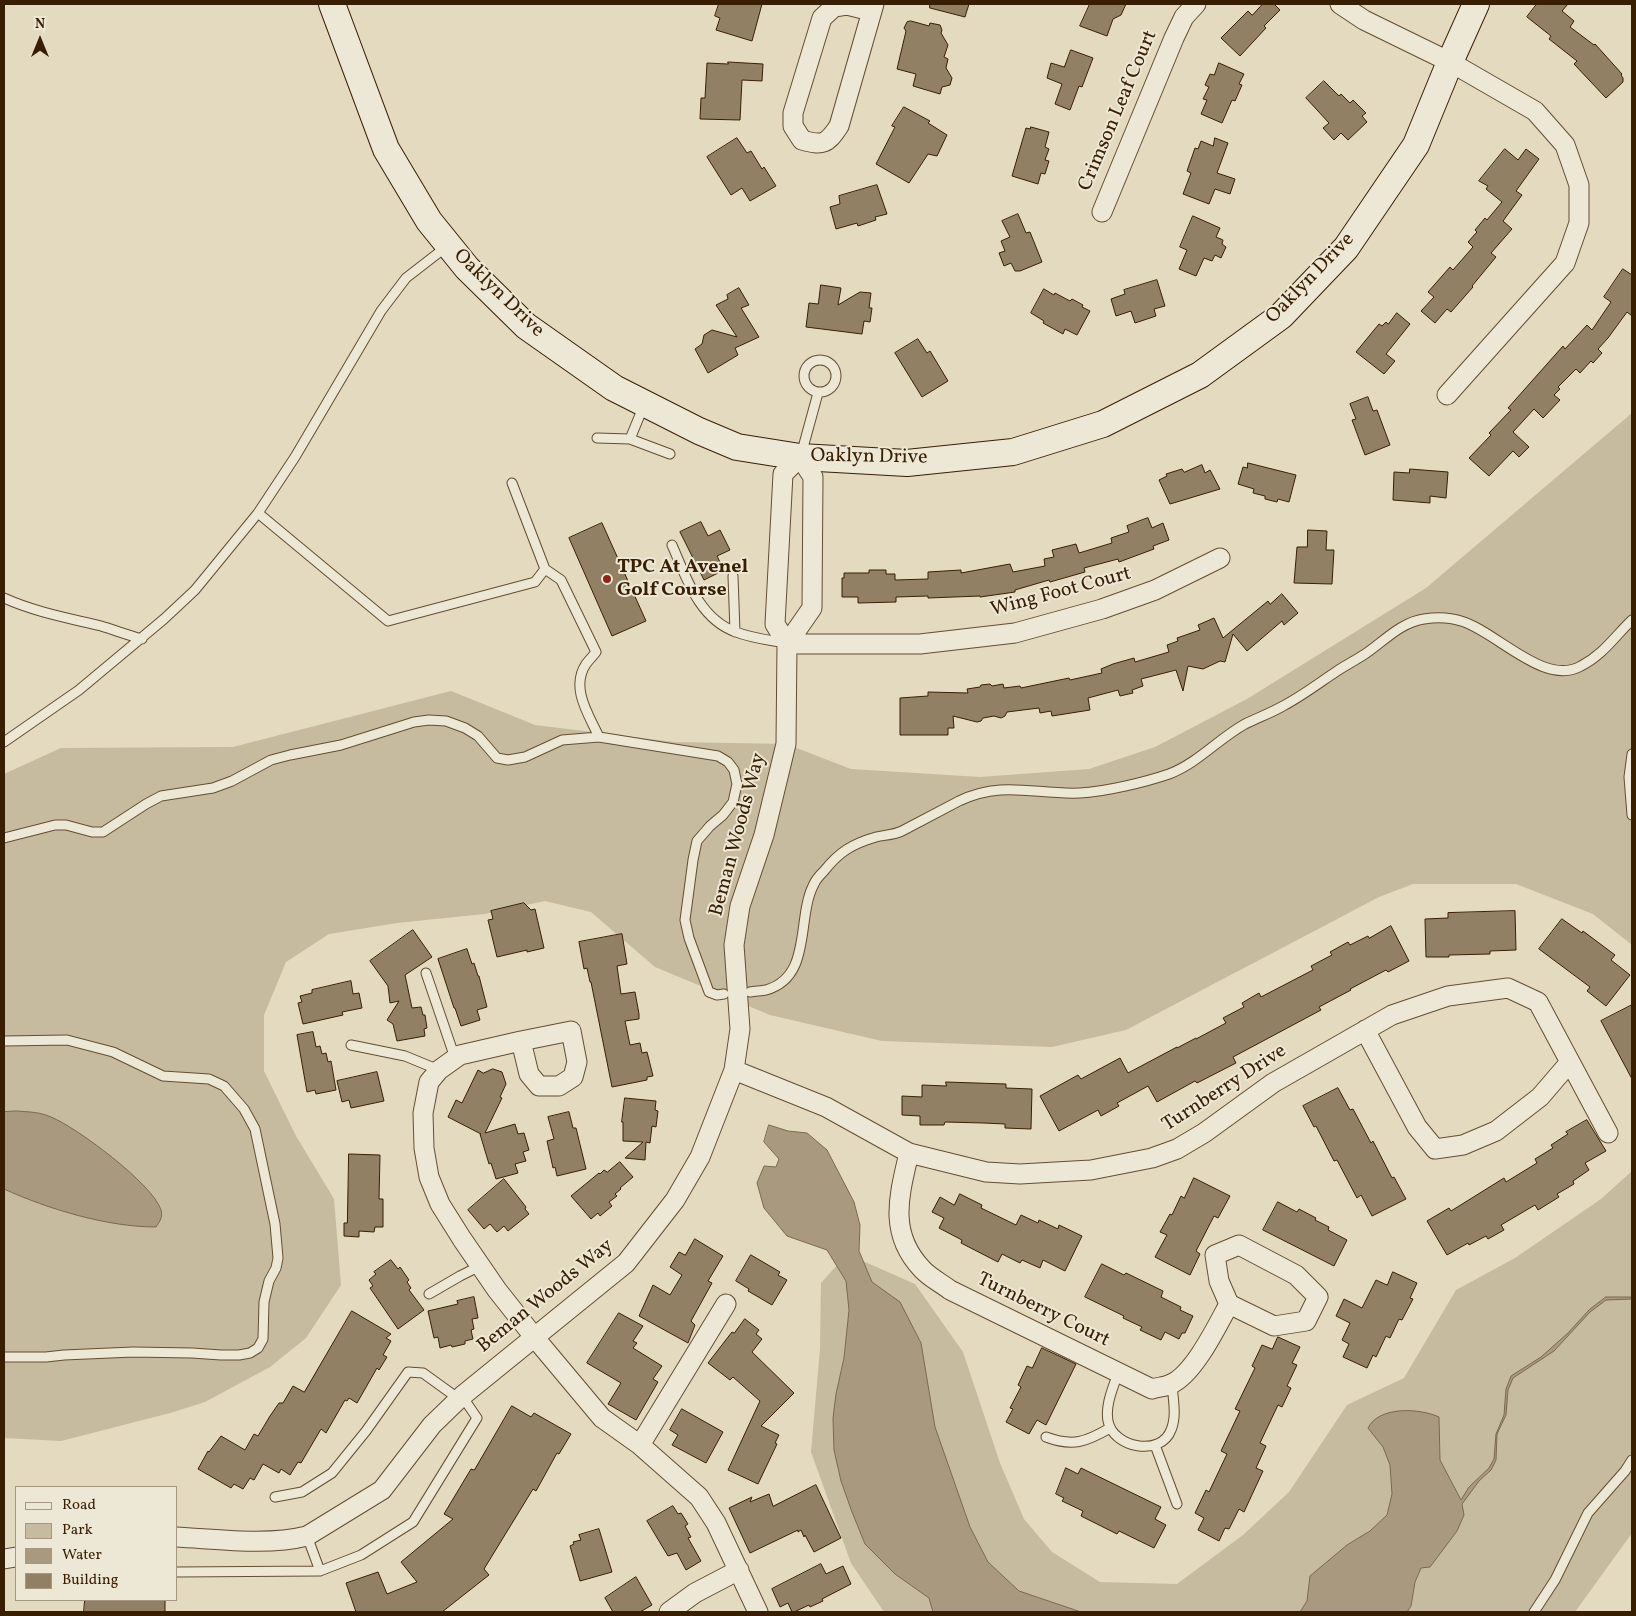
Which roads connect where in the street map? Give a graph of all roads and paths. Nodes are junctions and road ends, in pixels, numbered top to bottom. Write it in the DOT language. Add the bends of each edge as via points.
graph roads {
  1 [pos="332,4"];
  2 [pos="1196,4"];
  3 [pos="1340,4"];
  4 [pos="1476,4"];
  5 [pos="872,8"];
  6 [pos="1450,62"];
  7 [pos="1102,212"];
  8 [pos="448,245"];
  9 [pos="818,393"];
  10 [pos="1447,395"];
  11 [pos="644,405"];
  12 [pos="597,438"];
  13 [pos="630,439"];
  14 [pos="670,454"];
  15 [pos="800,457"];
  16 [pos="512,483"];
  17 [pos="258,513"];
  18 [pos="672,545"];
  19 [pos="1220,558"];
  20 [pos="545,569"];
  21 [pos="733,576"];
  22 [pos="4,598"];
  23 [pos="1632,620"];
  24 [pos="735,632"];
  25 [pos="142,639"];
  26 [pos="787,644"];
  27 [pos="599,737"];
  28 [pos="4,742"];
  29 [pos="1632,754"];
  30 [pos="1632,815"];
  31 [pos="4,838"];
  32 [pos="426,973"];
  33 [pos="750,992"];
  34 [pos="724,994"];
  35 [pos="1365,1030"];
  36 [pos="4,1041"];
  37 [pos="521,1041"];
  38 [pos="351,1045"];
  39 [pos="455,1058"];
  40 [pos="1570,1062"];
  41 [pos="439,1070"];
  42 [pos="734,1070"];
  43 [pos="1608,1132"];
  44 [pos="909,1153"];
  45 [pos="480,1266"];
  46 [pos="429,1294"];
  47 [pos="726,1304"];
  48 [pos="1229,1304"];
  49 [pos="535,1338"];
  50 [pos="4,1357"];
  51 [pos="1118,1372"];
  52 [pos="1172,1384"];
  53 [pos="460,1398"];
  54 [pos="1110,1428"];
  55 [pos="1046,1437"];
  56 [pos="640,1445"];
  57 [pos="1155,1445"];
  58 [pos="1632,1460"];
  59 [pos="275,1497"];
  60 [pos="1177,1504"];
  61 [pos="307,1536"];
  62 [pos="178,1537"];
  63 [pos="320,1570"];
  64 [pos="739,1570"];
  65 [pos="178,1572"];
  66 [pos="670,1612"];
  67 [pos="758,1612"];
  68 [pos="1534,1612"];
  1 -- 8 [label="street, Oaklyn Drive" via="386,149 429,221"];
  2 -- 7 [label="street, Crimson Leaf Court" via="1174,38"];
  3 -- 6 [label="street" via="1364,20"];
  4 -- 6 [label="street, Oaklyn Drive"];
  5 -- 5 [label="street" via="839,126 831,138 817,144 802,140 793,126 793,113 822,18 834,7"];
  6 -- 10 [label="street" via="1535,111 1565,145 1579,185 1579,222 1565,264"];
  6 -- 15 [label="street, Oaklyn Drive" via="1416,145 1346,248 1281,316 1200,375 1104,424 1014,452 907,463"];
  8 -- 11 [label="street, Oaklyn Drive" via="526,326 614,388"];
  8 -- 17 [label="lane" via="406,278 381,312"];
  9 -- 15 [label="lane"];
  11 -- 13 [label="lane"];
  11 -- 15 [label="street, Oaklyn Drive" via="737,447"];
  12 -- 13 [label="lane"];
  13 -- 14 [label="lane"];
  15 -- 26 [label="street, Beman Woods Way" via="783,474 776,624"];
  15 -- 26 [label="street" via="813,477 812,608"];
  16 -- 20 [label="lane"];
  17 -- 20 [label="lane" via="388,621 535,582"];
  17 -- 25 [label="lane" via="195,590"];
  18 -- 24 [label="lane" via="695,597 712,618"];
  19 -- 26 [label="street, Wing Foot Court" via="1155,590 1102,609 1015,633 920,644"];
  20 -- 27 [label="lane" via="561,580 596,652 585,665 580,693"];
  21 -- 24 [label="lane"];
  22 -- 25 [label="lane"];
  23 -- 33 [label="lane" via="1602,652 1578,668 1563,671 1529,661 1462,621 1421,619 1403,626 1366,654 1284,706 1244,725 1191,764 1168,774 1082,793 985,791 899,832 860,842 843,850 814,883 807,902 795,968 767,990"];
  24 -- 26 [label="lane"];
  25 -- 28 [label="lane" via="79,690"];
  26 -- 42 [label="street, Beman Woods Way" via="786,744 764,835 740,906 734,945 740,1029"];
  27 -- 31 [label="lane" via="562,740 525,757 508,760 497,758 478,736 465,728 446,721 414,722 341,745 271,760 213,788 161,796 103,832 55,825"];
  27 -- 34 [label="lane" via="718,756 734,770 737,784 733,802 697,841 685,920 703,979 710,992"];
  29 -- 30 [label="lane" via="1629,777"];
  32 -- 39 [label="lane"];
  35 -- 40 [label="street, Turnberry Drive" via="1392,1015 1448,996 1508,988 1538,1002"];
  35 -- 40 [label="street" via="1417,1126 1435,1149 1463,1145 1496,1131 1540,1096"];
  35 -- 44 [label="street, Turnberry Drive" via="1273,1084 1204,1133 1152,1158 1091,1170 1020,1174 986,1172"];
  36 -- 50 [label="lane" via="67,1040 112,1052 163,1076 209,1079 224,1086 244,1109 255,1129 275,1224 278,1258 264,1302 263,1339 250,1353 133,1352"];
  37 -- 39 [label="street" via="460,1054"];
  38 -- 41 [label="lane" via="405,1056"];
  39 -- 41 [label="street"];
  40 -- 43 [label="street, Turnberry Drive"];
  41 -- 45 [label="street" via="429,1082 423,1113 429,1177 440,1204"];
  42 -- 44 [label="street, Turnberry Drive" via="826,1107"];
  42 -- 49 [label="street, Beman Woods Way" via="700,1157 675,1200 626,1263"];
  44 -- 51 [label="street, Turnberry Court" via="900,1192 899,1227 907,1249 922,1270 950,1290"];
  45 -- 46 [label="lane"];
  45 -- 49 [label="street"];
  47 -- 56 [label="street"];
  48 -- 48 [label="street" via="1274,1326 1306,1321 1318,1297 1296,1275 1240,1245 1215,1255 1219,1281"];
  48 -- 52 [label="street" via="1203,1351 1183,1376"];
  49 -- 53 [label="street, Beman Woods Way"];
  49 -- 56 [label="street" via="602,1418"];
  51 -- 52 [label="street, Turnberry Court" via="1152,1389"];
  51 -- 54 [label="lane" via="1109,1401"];
  52 -- 57 [label="lane" via="1174,1418 1171,1432"];
  53 -- 59 [label="lane" via="423,1373 408,1372 366,1432 332,1473 302,1492"];
  53 -- 61 [label="street, Beman Woods Way" via="432,1425 382,1490"];
  53 -- 63 [label="lane" via="477,1418 413,1522 360,1555"];
  54 -- 55 [label="lane" via="1074,1443"];
  54 -- 57 [label="lane" via="1124,1442"];
  56 -- 64 [label="street" via="699,1498 716,1523"];
  57 -- 60 [label="lane"];
  58 -- 68 [label="lane" via="1588,1513 1555,1580"];
  61 -- 62 [label="street, Beman Woods Way" via="262,1540"];
  61 -- 63 [label="lane"];
  63 -- 65 [label="lane"];
  64 -- 66 [label="street" via="695,1593"];
  64 -- 67 [label="street"];
}
